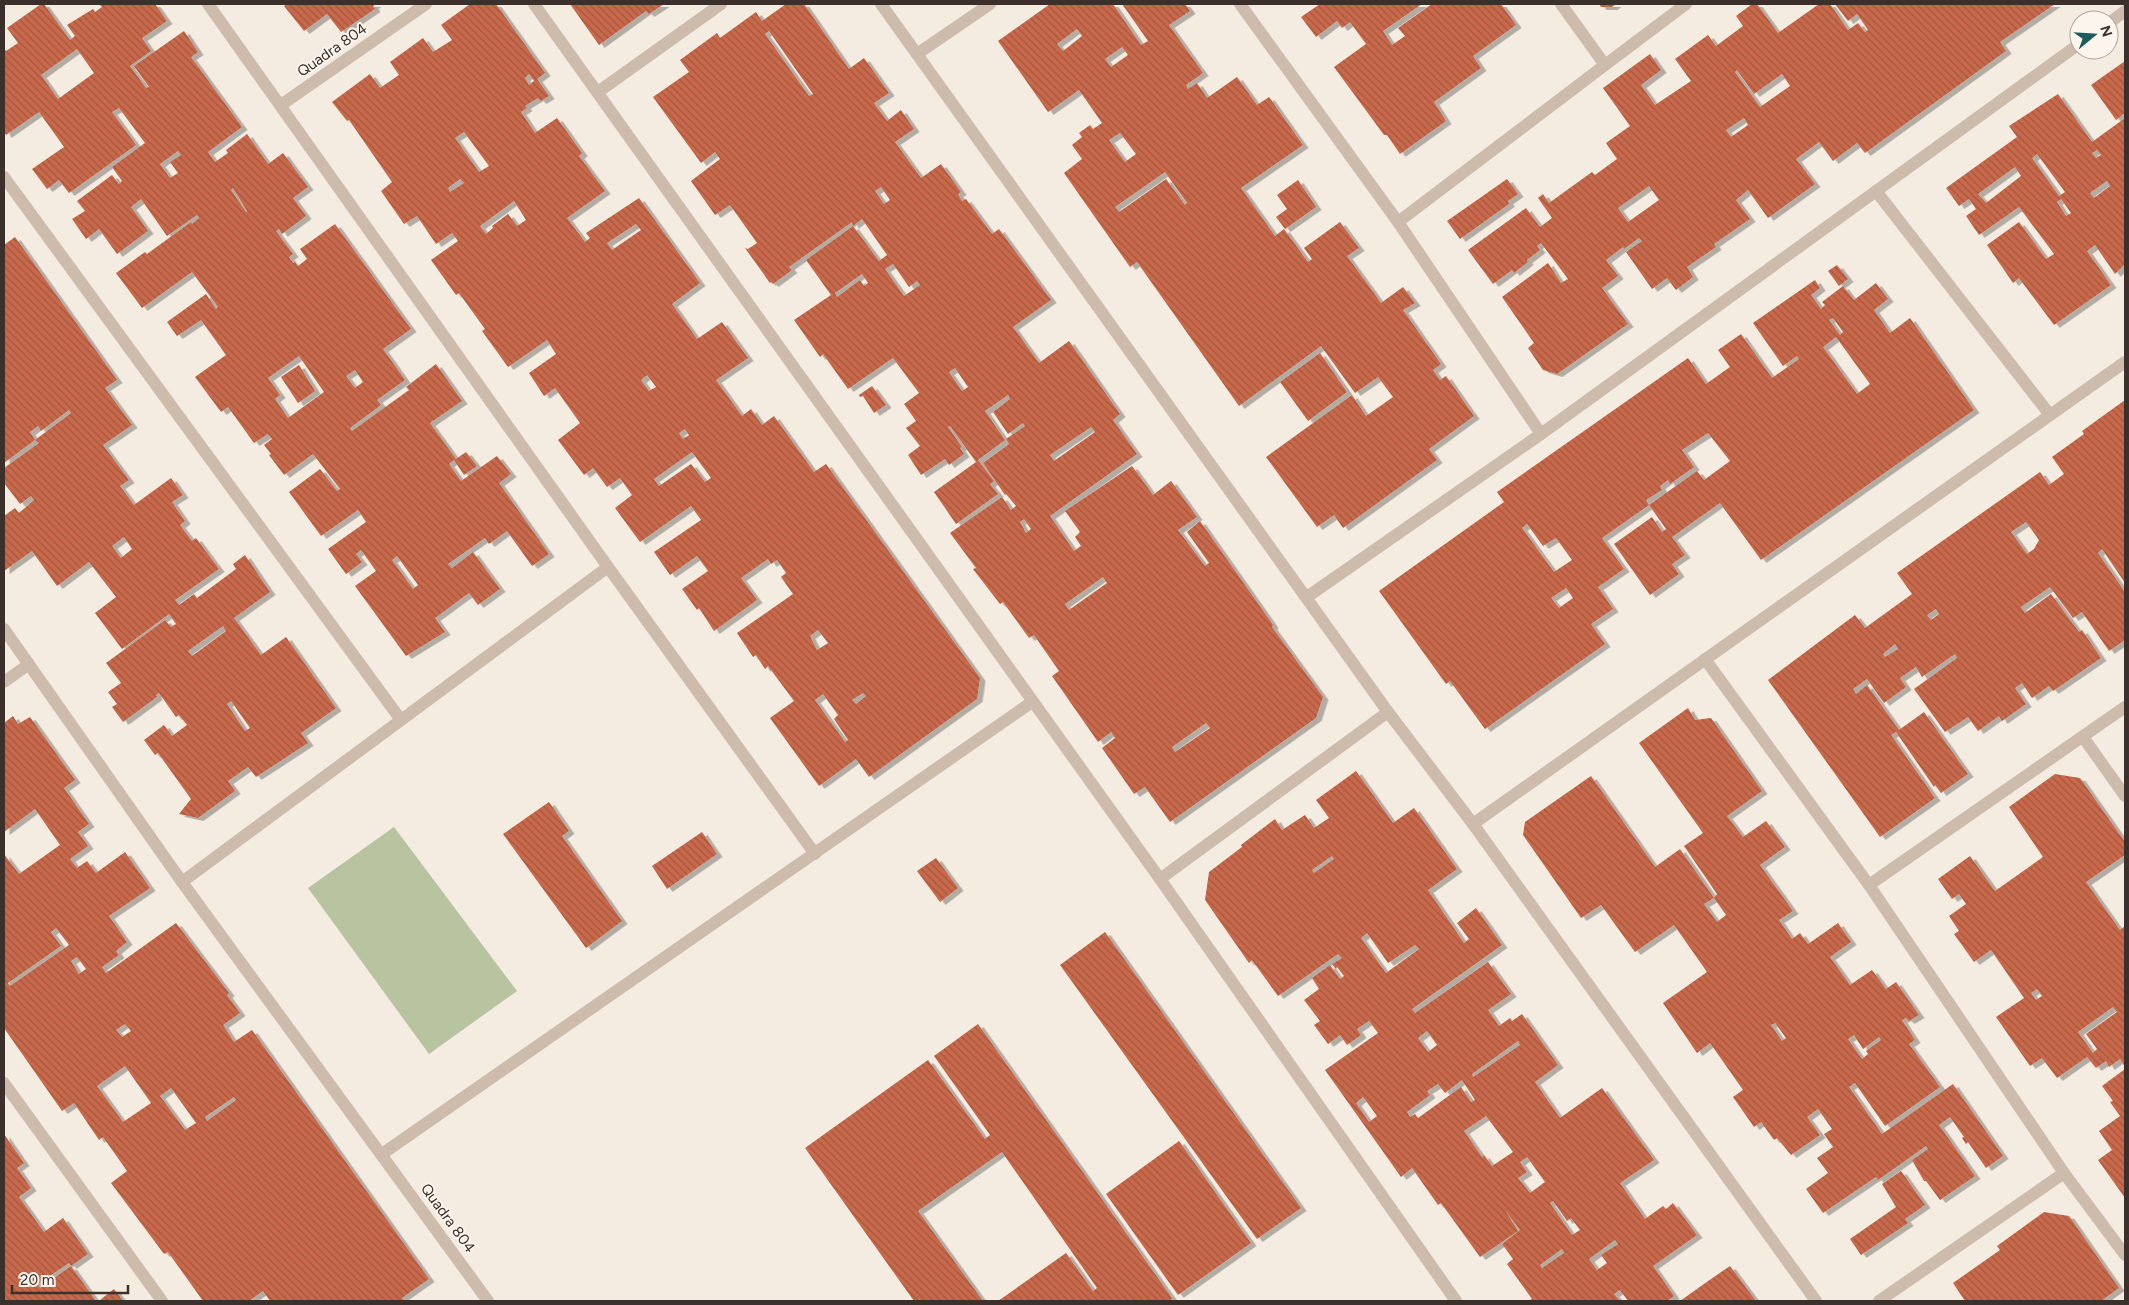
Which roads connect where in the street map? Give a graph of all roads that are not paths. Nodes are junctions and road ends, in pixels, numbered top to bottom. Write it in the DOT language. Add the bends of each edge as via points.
graph roads {
  1 [pos="208,4"];
  2 [pos="426,4"];
  3 [pos="534,4"];
  4 [pos="720,4"];
  5 [pos="881,4"];
  6 [pos="990,4"];
  7 [pos="1240,4"];
  8 [pos="1561,4"];
  9 [pos="1686,4"];
  10 [pos="2069,51"];
  11 [pos="917,54"];
  12 [pos="1605,65"];
  13 [pos="598,92"];
  14 [pos="282,105"];
  15 [pos="4,177"];
  16 [pos="1876,191"];
  17 [pos="1398,222"];
  18 [pos="2125,362"];
  19 [pos="2050,415"];
  20 [pos="1541,434"];
  21 [pos="608,568"];
  22 [pos="1308,598"];
  23 [pos="4,629"];
  24 [pos="1705,660"];
  25 [pos="29,664"];
  26 [pos="4,682"];
  27 [pos="1032,702"];
  28 [pos="2125,707"];
  29 [pos="1388,712"];
  30 [pos="401,720"];
  31 [pos="2083,737"];
  32 [pos="2125,796"];
  33 [pos="1472,824"];
  34 [pos="815,854"];
  35 [pos="1160,878"];
  36 [pos="182,882"];
  37 [pos="1869,885"];
  38 [pos="4,1083"];
  39 [pos="382,1154"];
  40 [pos="2064,1173"];
  41 [pos="2125,1256"];
  42 [pos="162,1301"];
  43 [pos="488,1301"];
  44 [pos="1456,1301"];
  45 [pos="1816,1301"];
  46 [pos="1879,1301"];
  1 -- 14 [label="street"];
  2 -- 14 [label="street, Quadra 804"];
  3 -- 13 [label="street"];
  4 -- 13 [label="street"];
  5 -- 11 [label="street"];
  6 -- 11 [label="street"];
  7 -- 17 [label="street"];
  8 -- 12 [label="street"];
  9 -- 12 [label="street"];
  10 -- 16 [label="street"];
  11 -- 22 [label="street"];
  12 -- 17 [label="street"];
  13 -- 27 [label="street"];
  14 -- 21 [label="street"];
  15 -- 30 [label="street"];
  16 -- 19 [label="street"];
  16 -- 20 [label="street"];
  17 -- 20 [label="street"];
  18 -- 19 [label="street"];
  19 -- 24 [label="street"];
  20 -- 22 [label="street"];
  21 -- 30 [label="street"];
  21 -- 34 [label="street"];
  22 -- 29 [label="street"];
  23 -- 25 [label="street, Quadra 804"];
  24 -- 33 [label="street"];
  24 -- 37 [label="street"];
  25 -- 26 [label="street"];
  25 -- 36 [label="street, Quadra 804"];
  27 -- 34 [label="street"];
  27 -- 35 [label="street"];
  28 -- 31 [label="street"];
  29 -- 33 [label="street"];
  29 -- 35 [label="street"];
  30 -- 36 [label="street"];
  31 -- 32 [label="street"];
  31 -- 37 [label="street"];
  33 -- 45 [label="street"];
  34 -- 39 [label="street"];
  35 -- 44 [label="street"];
  36 -- 39 [label="street, Quadra 804"];
  37 -- 40 [label="street"];
  38 -- 42 [label="street"];
  39 -- 43 [label="street, Quadra 804"];
  40 -- 41 [label="street"];
  40 -- 46 [label="street"];
}
